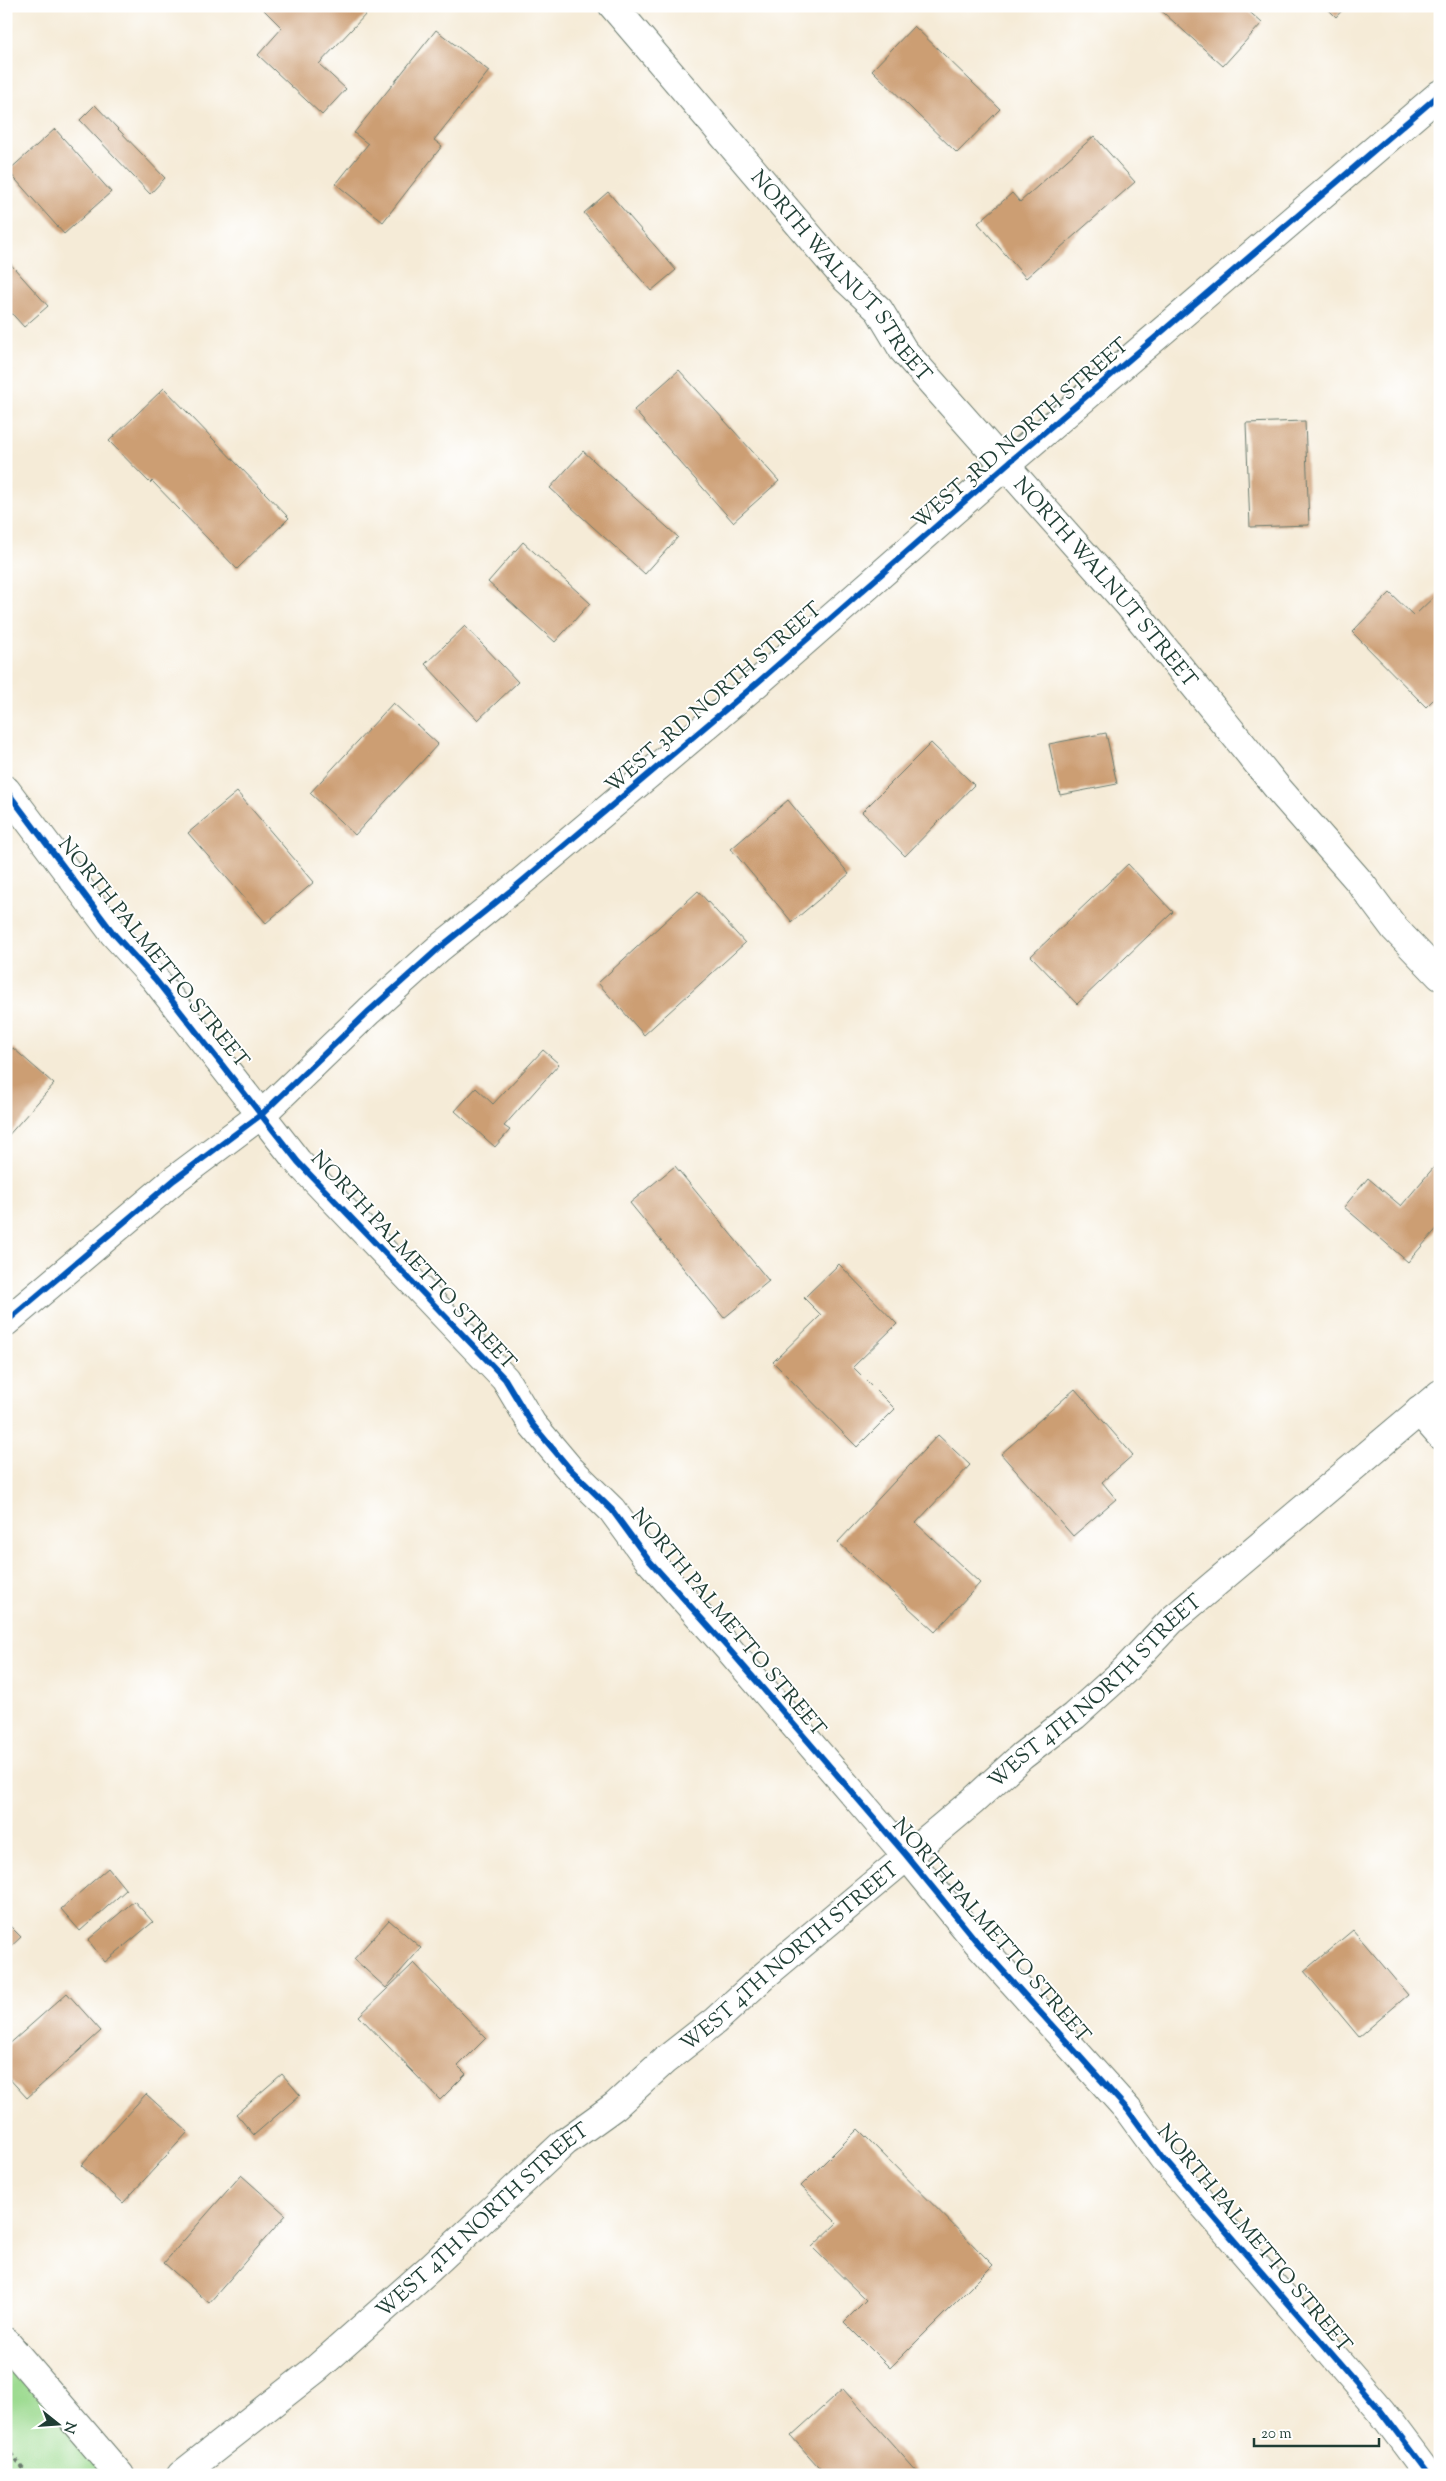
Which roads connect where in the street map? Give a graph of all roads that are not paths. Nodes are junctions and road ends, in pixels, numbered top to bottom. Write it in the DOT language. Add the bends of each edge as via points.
graph roads {
  1 [pos="613,6"];
  2 [pos="1440,94"];
  3 [pos="1006,465"];
  4 [pos="6,790"];
  5 [pos="1440,976"];
  6 [pos="262,1114"];
  7 [pos="6,1322"];
  8 [pos="1440,1394"];
  9 [pos="1419,1412"];
  10 [pos="1440,1435"];
  11 [pos="906,1856"];
  12 [pos="6,2342"];
  13 [pos="120,2475"];
  14 [pos="181,2475"];
  15 [pos="1429,2475"];
  1 -- 3 [label="street, NORTH WALNUT STREET" via="844,277 879,310 903,350"];
  2 -- 3 [label="street, WEST 3RD NORTH STREET"];
  3 -- 5 [label="street, NORTH WALNUT STREET" via="1128,605 1280,791 1360,881 1395,929"];
  3 -- 6 [label="street, WEST 3RD NORTH STREET" via="749,689 514,888 438,948"];
  4 -- 6 [label="street, NORTH PALMETTO STREET" via="114,934 155,979"];
  6 -- 7 [label="street, WEST 3RD NORTH STREET" via="174,1180"];
  6 -- 11 [label="street, NORTH PALMETTO STREET" via="298,1162 505,1379 532,1424 569,1468 612,1510 647,1558 728,1647"];
  8 -- 9 [label="street, WEST 4TH NORTH STREET"];
  9 -- 10 [label="street"];
  9 -- 11 [label="street, WEST 4TH NORTH STREET" via="1172,1620 1124,1671 1074,1716 1022,1756"];
  11 -- 14 [label="street, WEST 4TH NORTH STREET" via="614,2106 565,2142 316,2369"];
  11 -- 15 [label="street, NORTH PALMETTO STREET" via="977,1942 1128,2110 1163,2158 1381,2411"];
  12 -- 13 [label="street"];
}
